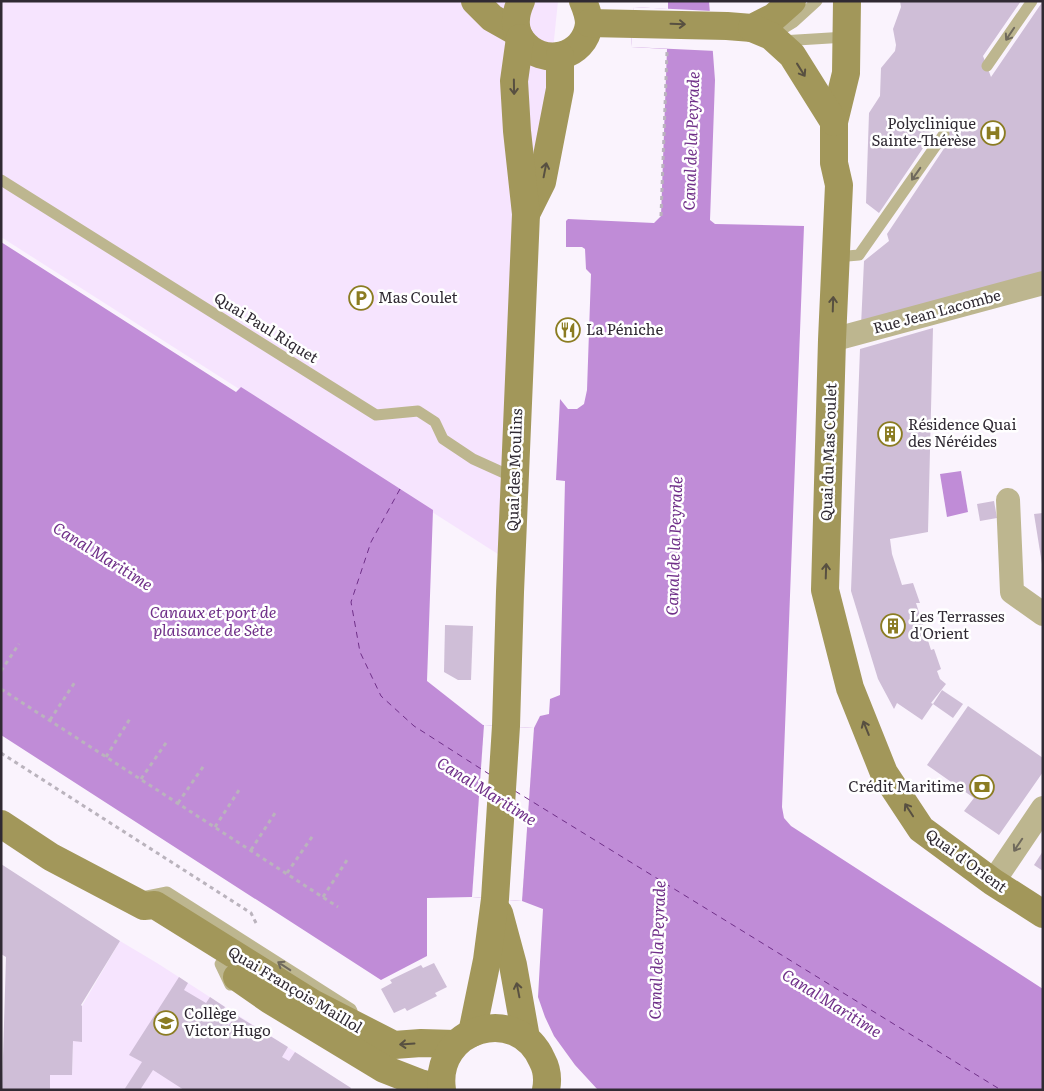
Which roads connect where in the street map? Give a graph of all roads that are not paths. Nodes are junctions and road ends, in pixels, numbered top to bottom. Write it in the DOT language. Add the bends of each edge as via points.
graph roads {
  1 [pos="475,1"];
  2 [pos="521,1"];
  3 [pos="792,1"];
  4 [pos="817,1"];
  5 [pos="847,1"];
  6 [pos="1032,1"];
  7 [pos="586,12"];
  8 [pos="757,33"];
  9 [pos="518,35"];
  10 [pos="846,37"];
  11 [pos="560,56"];
  12 [pos="987,66"];
  13 [pos="834,122"];
  14 [pos="944,134"];
  15 [pos="1,180"];
  16 [pos="526,214"];
  17 [pos="835,257"];
  18 [pos="1043,284"];
  19 [pos="832,340"];
  20 [pos="515,478"];
  21 [pos="1008,500"];
  22 [pos="1043,614"];
  23 [pos="884,773"];
  24 [pos="1043,808"];
  25 [pos="1,824"];
  26 [pos="993,882"];
  27 [pos="495,899"];
  28 [pos="138,902"];
  29 [pos="1043,914"];
  30 [pos="220,964"];
  31 [pos="241,996"];
  32 [pos="463,1038"];
  33 [pos="526,1038"];
  34 [pos="387,1082"];
  35 [pos="434,1087"];
  36 [pos="549,1088"];
  1 -- 9 [label="main road" via="492,18"];
  2 -- 9 [label="main road, Quai des Moulins" via="515,20"];
  3 -- 8 [label="main road"];
  4 -- 8 [label="lane" via="794,22"];
  5 -- 10 [label="main road, Quai du Mas Coulet"];
  6 -- 12 [label="lane, one-way"];
  7 -- 8 [label="main road, one-way" via="630,23"];
  7 -- 11 [label="main road" via="586,34 571,52"];
  8 -- 10 [label="lane"];
  8 -- 13 [label="main road, one-way" via="792,55"];
  9 -- 11 [label="main road" via="533,52 542,56"];
  9 -- 16 [label="main road, Quai des Moulins, one-way" via="514,81"];
  10 -- 13 [label="main road, Quai du Mas Coulet" via="846,73"];
  16 -- 11 [label="main road, one-way" via="542,182 560,89"];
  13 -- 17 [label="main road, Quai du Mas Coulet" via="834,163 840,185"];
  14 -- 17 [label="lane, one-way" via="859,255"];
  15 -- 20 [label="lane, Quai Paul Riquet" via="376,415 418,412 435,422 443,439 473,459"];
  16 -- 20 [label="main road, Quai des Moulins"];
  19 -- 17 [label="main road, Quai du Mas Coulet, one-way"];
  18 -- 19 [label="street, Rue Jean Lacombe"];
  23 -- 19 [label="main road, Quai du Mas Coulet, one-way" via="850,688 826,590"];
  20 -- 27 [label="main road, Quai des Moulins" via="506,726"];
  21 -- 22 [label="street" via="1012,592"];
  26 -- 23 [label="main road, Quai d'Orient, one-way" via="921,829"];
  24 -- 26 [label="street, one-way"];
  25 -- 28 [label="main road, Quai François Maillol" via="51,857"];
  26 -- 29 [label="main road, Quai d'Orient"];
  27 -- 32 [label="main road, Quai des Moulins" via="487,960"];
  33 -- 27 [label="main road, one-way" via="513,965"];
  28 -- 30 [label="main road, Quai François Maillol" via="148,917"];
  32 -- 28 [label="main road, Quai François Maillol, one-way" via="394,1046 312,1004 155,905"];
  30 -- 31 [label="lane" via="233,990"];
  30 -- 35 [label="main road, Quai François Maillol" via="270,1000 384,1070"];
  32 -- 33 [label="main road, Quai François Maillol" via="485,1028 499,1028"];
  32 -- 35 [label="main road, Quai des Moulins" via="446,1057"];
  33 -- 36 [label="main road" via="546,1067"];
  34 -- 35 [label="lane"];
}
